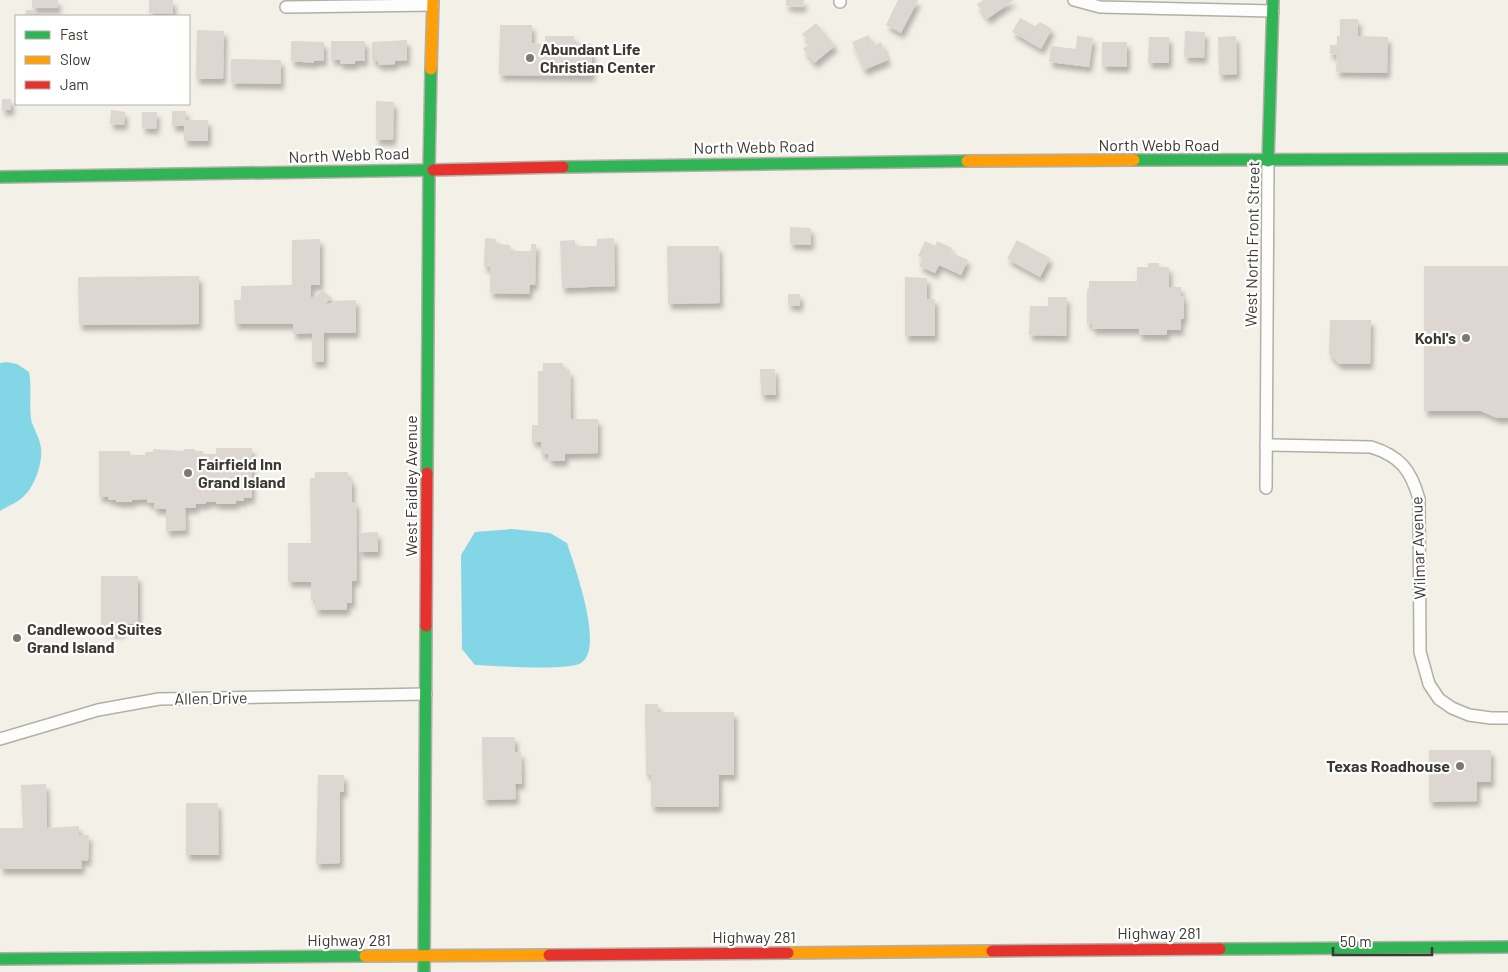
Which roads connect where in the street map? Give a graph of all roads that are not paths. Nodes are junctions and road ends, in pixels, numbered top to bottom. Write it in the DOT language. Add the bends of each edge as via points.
graph roads {
  1 [pos="1074,0"];
  2 [pos="433,2"];
  3 [pos="1273,5"];
  4 [pos="286,7"];
  5 [pos="1508,159"];
  6 [pos="1268,161"];
  7 [pos="430,169"];
  8 [pos="0,177"];
  9 [pos="1266,445"];
  10 [pos="1266,488"];
  11 [pos="426,694"];
  12 [pos="1508,718"];
  13 [pos="0,739"];
  14 [pos="1508,947"];
  15 [pos="424,955"];
  16 [pos="0,959"];
  17 [pos="424,972"];
  1 -- 3 [label="street" via="1100,7"];
  2 -- 4 [label="street"];
  2 -- 7 [label="main road, West Faidley Avenue"];
  3 -- 6 [label="main road, West North Front Street"];
  5 -- 6 [label="main road, North Webb Road"];
  6 -- 7 [label="main road, North Webb Road" via="832,162"];
  6 -- 9 [label="street, West North Front Street"];
  7 -- 8 [label="main road, North Webb Road"];
  7 -- 11 [label="main road, West Faidley Avenue"];
  9 -- 10 [label="street, West North Front Street"];
  9 -- 12 [label="street, Wilmar Avenue" via="1371,447 1399,460 1414,482 1419,499 1420,652 1429,684 1439,699 1452,708 1469,715"];
  11 -- 13 [label="street, Allen Drive" via="159,699 98,710"];
  11 -- 15 [label="main road, West Faidley Avenue"];
  14 -- 15 [label="main road, Highway 281"];
  15 -- 16 [label="main road, Highway 281"];
  15 -- 17 [label="main road, West Faidley Avenue"];
}
